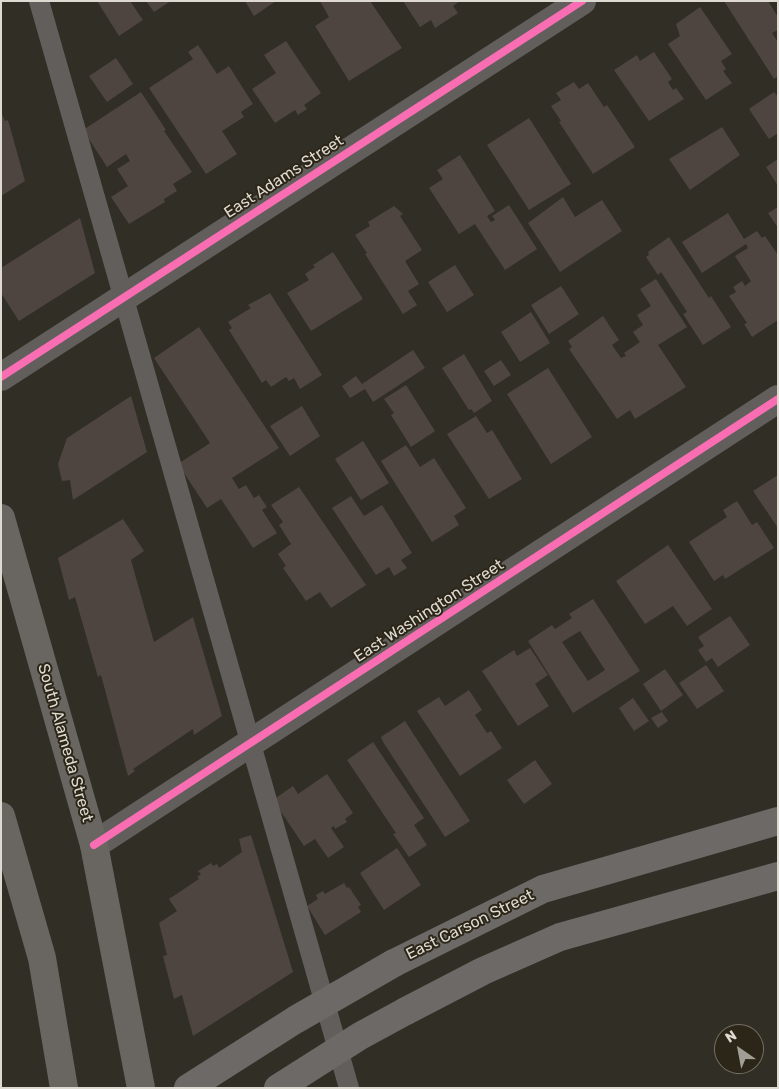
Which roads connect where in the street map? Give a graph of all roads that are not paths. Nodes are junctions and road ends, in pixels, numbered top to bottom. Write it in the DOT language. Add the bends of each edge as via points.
graph roads {
  1 [pos="39,1"];
  2 [pos="582,1"];
  3 [pos="122,298"];
  4 [pos="1,377"];
  5 [pos="778,399"];
  6 [pos="1,518"];
  7 [pos="250,744"];
  8 [pos="1,816"];
  9 [pos="778,820"];
  10 [pos="94,846"];
  11 [pos="778,876"];
  12 [pos="64,1088"];
  13 [pos="141,1088"];
  14 [pos="188,1088"];
  15 [pos="278,1088"];
  16 [pos="348,1088"];
  1 -- 3 [label="lane"];
  2 -- 3 [label="street, East Adams Street"];
  3 -- 4 [label="street, East Adams Street"];
  3 -- 7 [label="lane"];
  5 -- 7 [label="street, East Washington Street"];
  6 -- 10 [label="main road, South Alameda Street"];
  7 -- 10 [label="street, East Washington Street"];
  7 -- 16 [label="lane"];
  8 -- 12 [label="main road" via="42,958"];
  9 -- 14 [label="main road, East Carson Street, bridge" via="542,889 394,963 295,1020"];
  10 -- 13 [label="main road, South Alameda Street"];
  11 -- 15 [label="main road, bridge" via="560,936 406,1011"];
}
